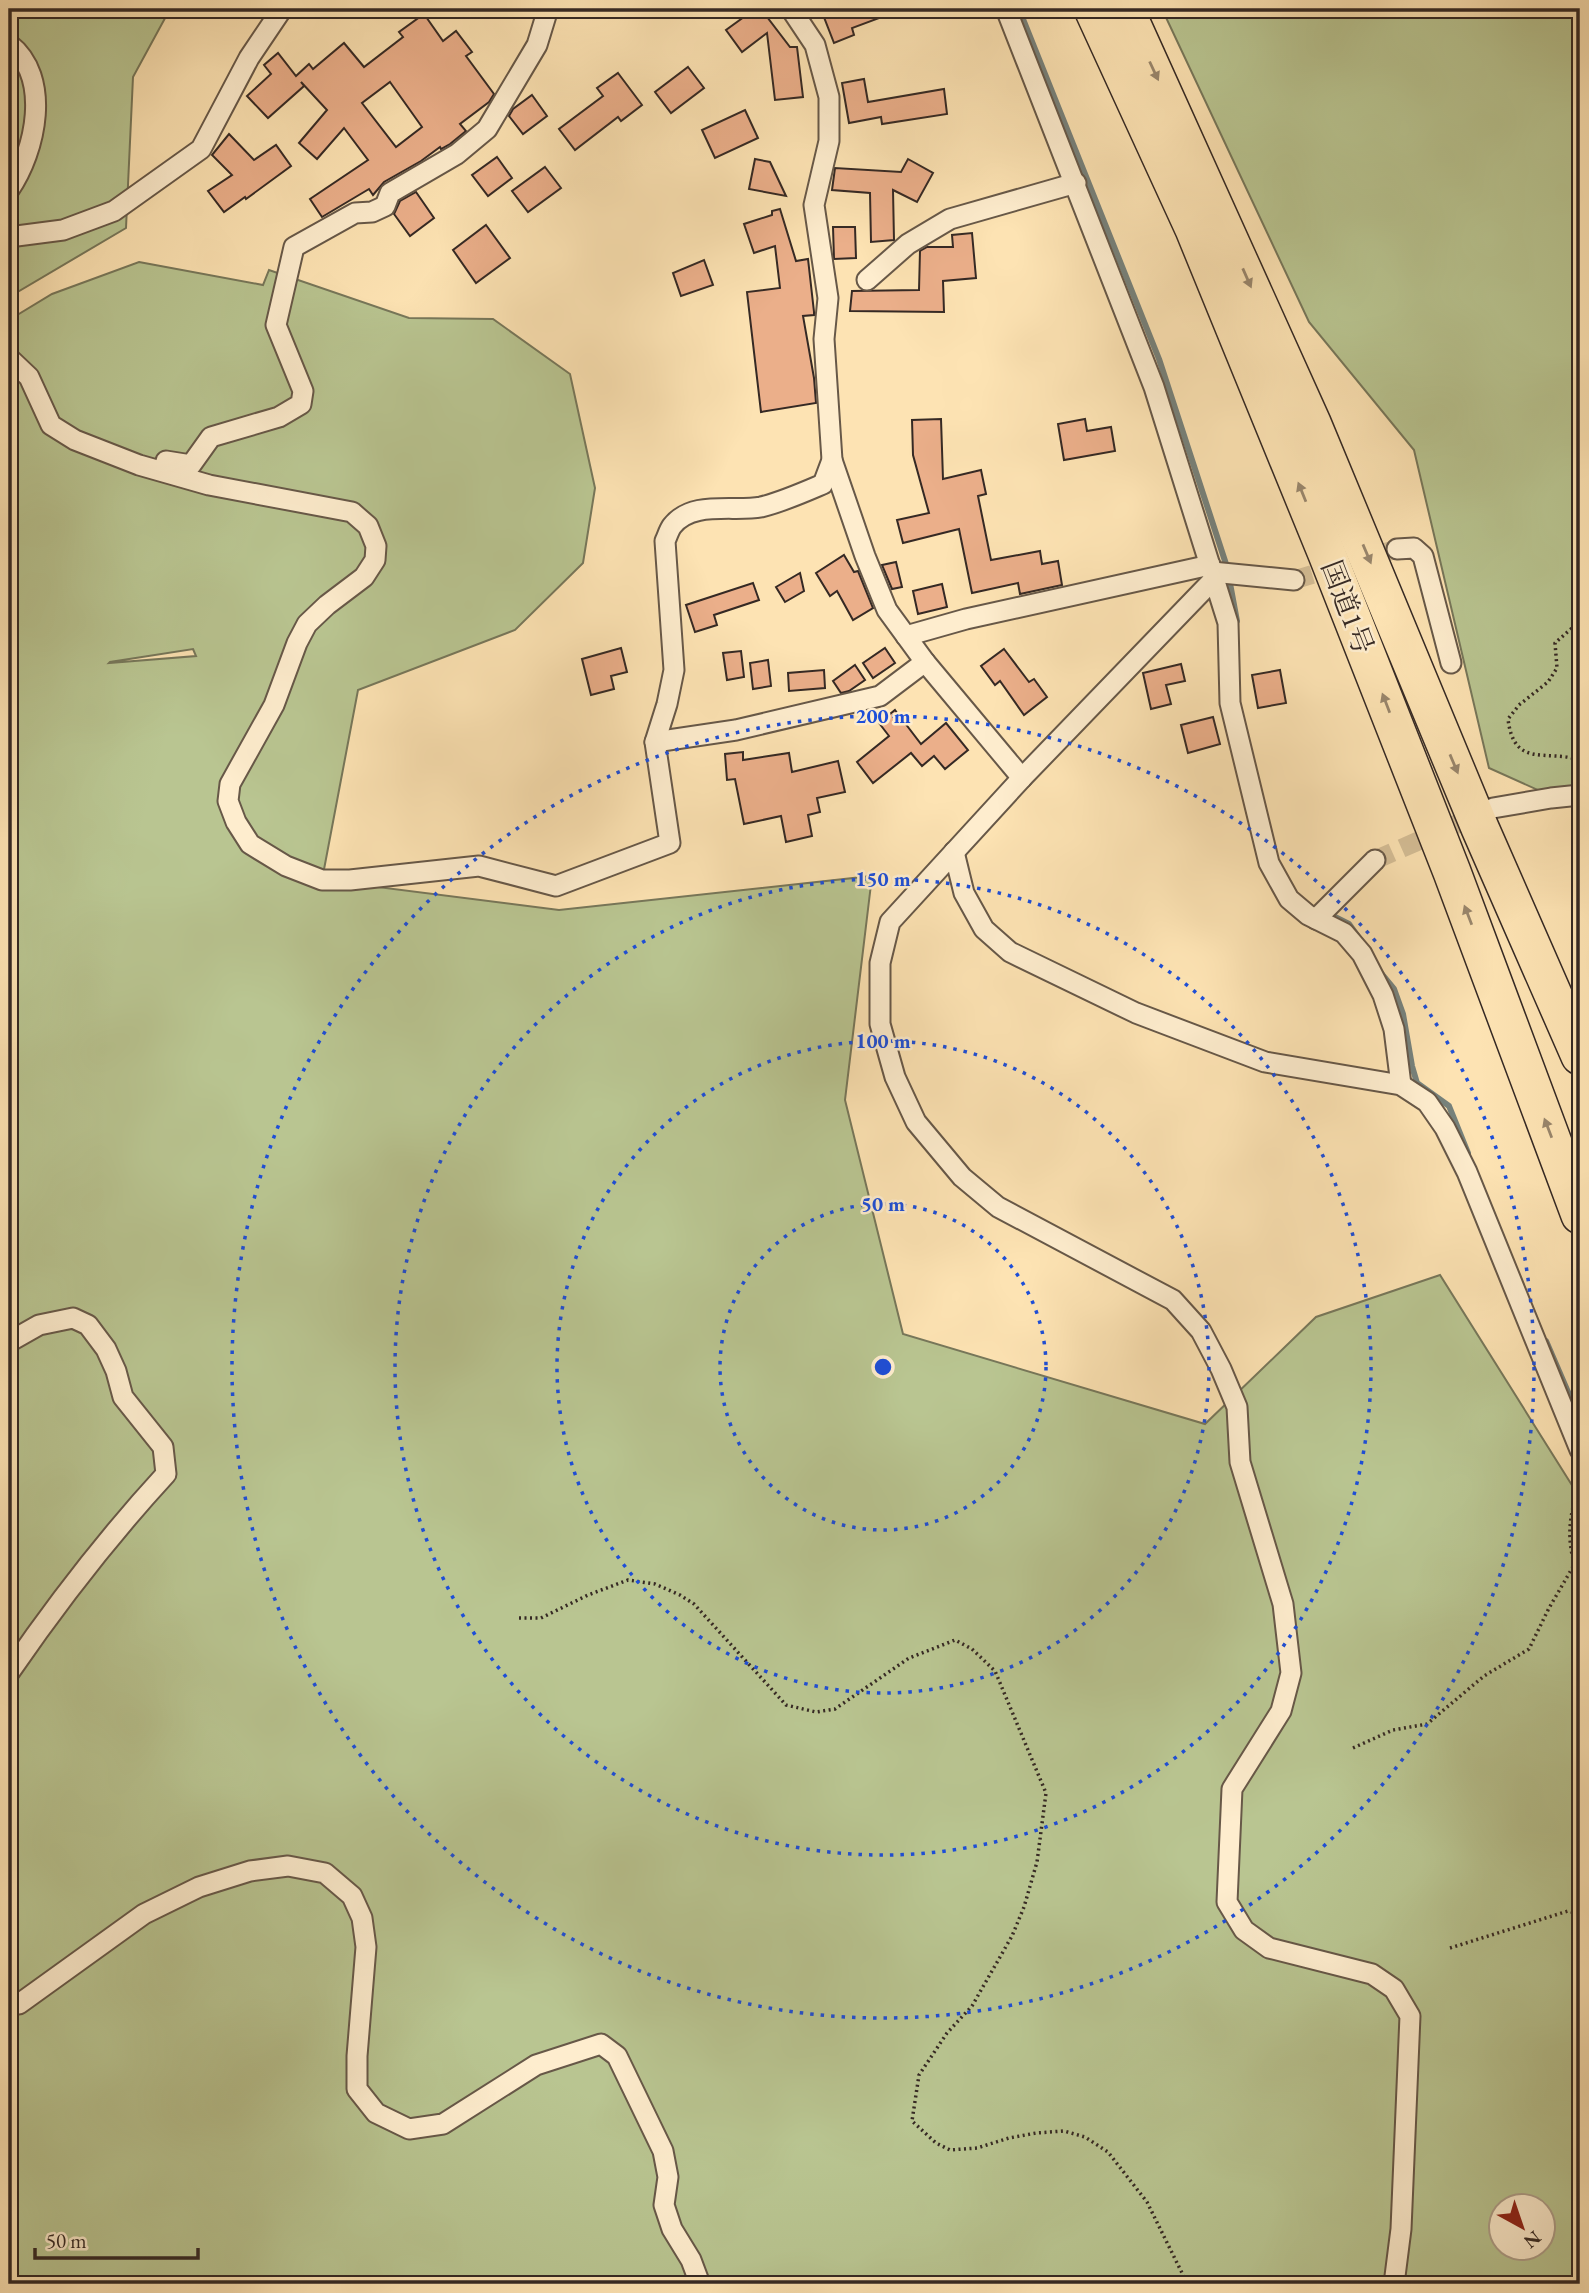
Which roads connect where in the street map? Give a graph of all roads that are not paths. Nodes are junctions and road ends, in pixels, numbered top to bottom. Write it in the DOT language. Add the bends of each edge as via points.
graph roads {
  1 [pos="282,9"];
  2 [pos="548,9"];
  3 [pos="790,9"];
  4 [pos="1006,9"];
  5 [pos="1093,9"];
  6 [pos="1125,9"];
  7 [pos="9,44"];
  8 [pos="1076,183"];
  9 [pos="9,190"];
  10 [pos="9,237"];
  11 [pos="867,280"];
  12 [pos="9,358"];
  13 [pos="106,452"];
  14 [pos="832,460"];
  15 [pos="1397,549"];
  16 [pos="1212,572"];
  17 [pos="1294,580"];
  18 [pos="906,636"];
  19 [pos="925,662"];
  20 [pos="1451,663"];
  21 [pos="655,742"];
  22 [pos="1022,778"];
  23 [pos="1580,795"];
  24 [pos="1493,808"];
  25 [pos="954,852"];
  26 [pos="1375,860"];
  27 [pos="1316,919"];
  28 [pos="1580,1056"];
  29 [pos="1401,1085"];
  30 [pos="1580,1215"];
  31 [pos="9,1342"];
  32 [pos="1580,1450"];
  33 [pos="9,1672"];
  34 [pos="9,2003"];
  35 [pos="700,2284"];
  36 [pos="1394,2284"];
  1 -- 10 [label="street" via="249,58 201,149 114,211 63,230"];
  2 -- 13 [label="street" via="537,45 487,129 457,154 390,193 385,206 355,213 294,247 276,325 303,391 301,404 279,417 211,437 191,466"];
  3 -- 14 [label="street" via="815,45 829,97 829,141 814,205 828,298 824,339"];
  4 -- 8 [label="street"];
  30 -- 5 [label="highway, 国道1号, one-way" via="1327,554 1194,229"];
  6 -- 28 [label="highway, 国道1号, one-way" via="1312,423"];
  7 -- 9 [label="street" via="28,65 36,116 20,175"];
  8 -- 11 [label="street" via="950,219 908,244"];
  8 -- 16 [label="street" via="1154,387"];
  12 -- 13 [label="street" via="29,377 51,425"];
  13 -- 21 [label="street" via="209,485 352,512 368,526 376,546 375,560 364,577 307,624 274,705 230,784 228,802 250,844 286,866 321,880 351,880 479,866 556,886 670,843"];
  14 -- 18 [label="street" via="887,610"];
  14 -- 21 [label="street" via="822,484 793,496 758,507 688,514 673,525 665,541 674,670"];
  15 -- 20 [label="street" via="1414,548 1423,556"];
  16 -- 17 [label="street"];
  16 -- 18 [label="street" via="966,619"];
  16 -- 22 [label="street"];
  16 -- 27 [label="street" via="1228,623 1230,703 1269,863 1289,899"];
  18 -- 19 [label="street"];
  19 -- 21 [label="street" via="880,696 736,730"];
  19 -- 22 [label="street"];
  22 -- 25 [label="street"];
  23 -- 24 [label="street"];
  25 -- 29 [label="street" via="964,892 984,929 1010,952 1136,1013 1265,1062"];
  25 -- 36 [label="street" via="890,922 880,963 880,1024 895,1077 916,1122 962,1177 998,1207 1173,1300 1201,1331 1221,1368 1237,1407 1240,1462 1283,1604 1291,1673 1281,1711 1232,1789 1227,1902 1244,1930 1269,1948 1372,1975 1394,1989 1409,2016 1401,2229"];
  26 -- 27 [label="street"];
  27 -- 29 [label="street" via="1344,933 1362,954 1383,995 1394,1029"];
  29 -- 32 [label="street" via="1427,1102 1467,1172"];
  31 -- 33 [label="street" via="39,1325 73,1318 88,1325 111,1360 123,1397 163,1447 166,1474 124,1520"];
  34 -- 35 [label="street" via="19,2004 144,1914 199,1887 250,1871 288,1866 325,1873 352,1896 362,1917 366,1947 357,2089 376,2113 409,2129 443,2124 536,2065 601,2044 617,2056 663,2151 668,2177 664,2204"];
}
